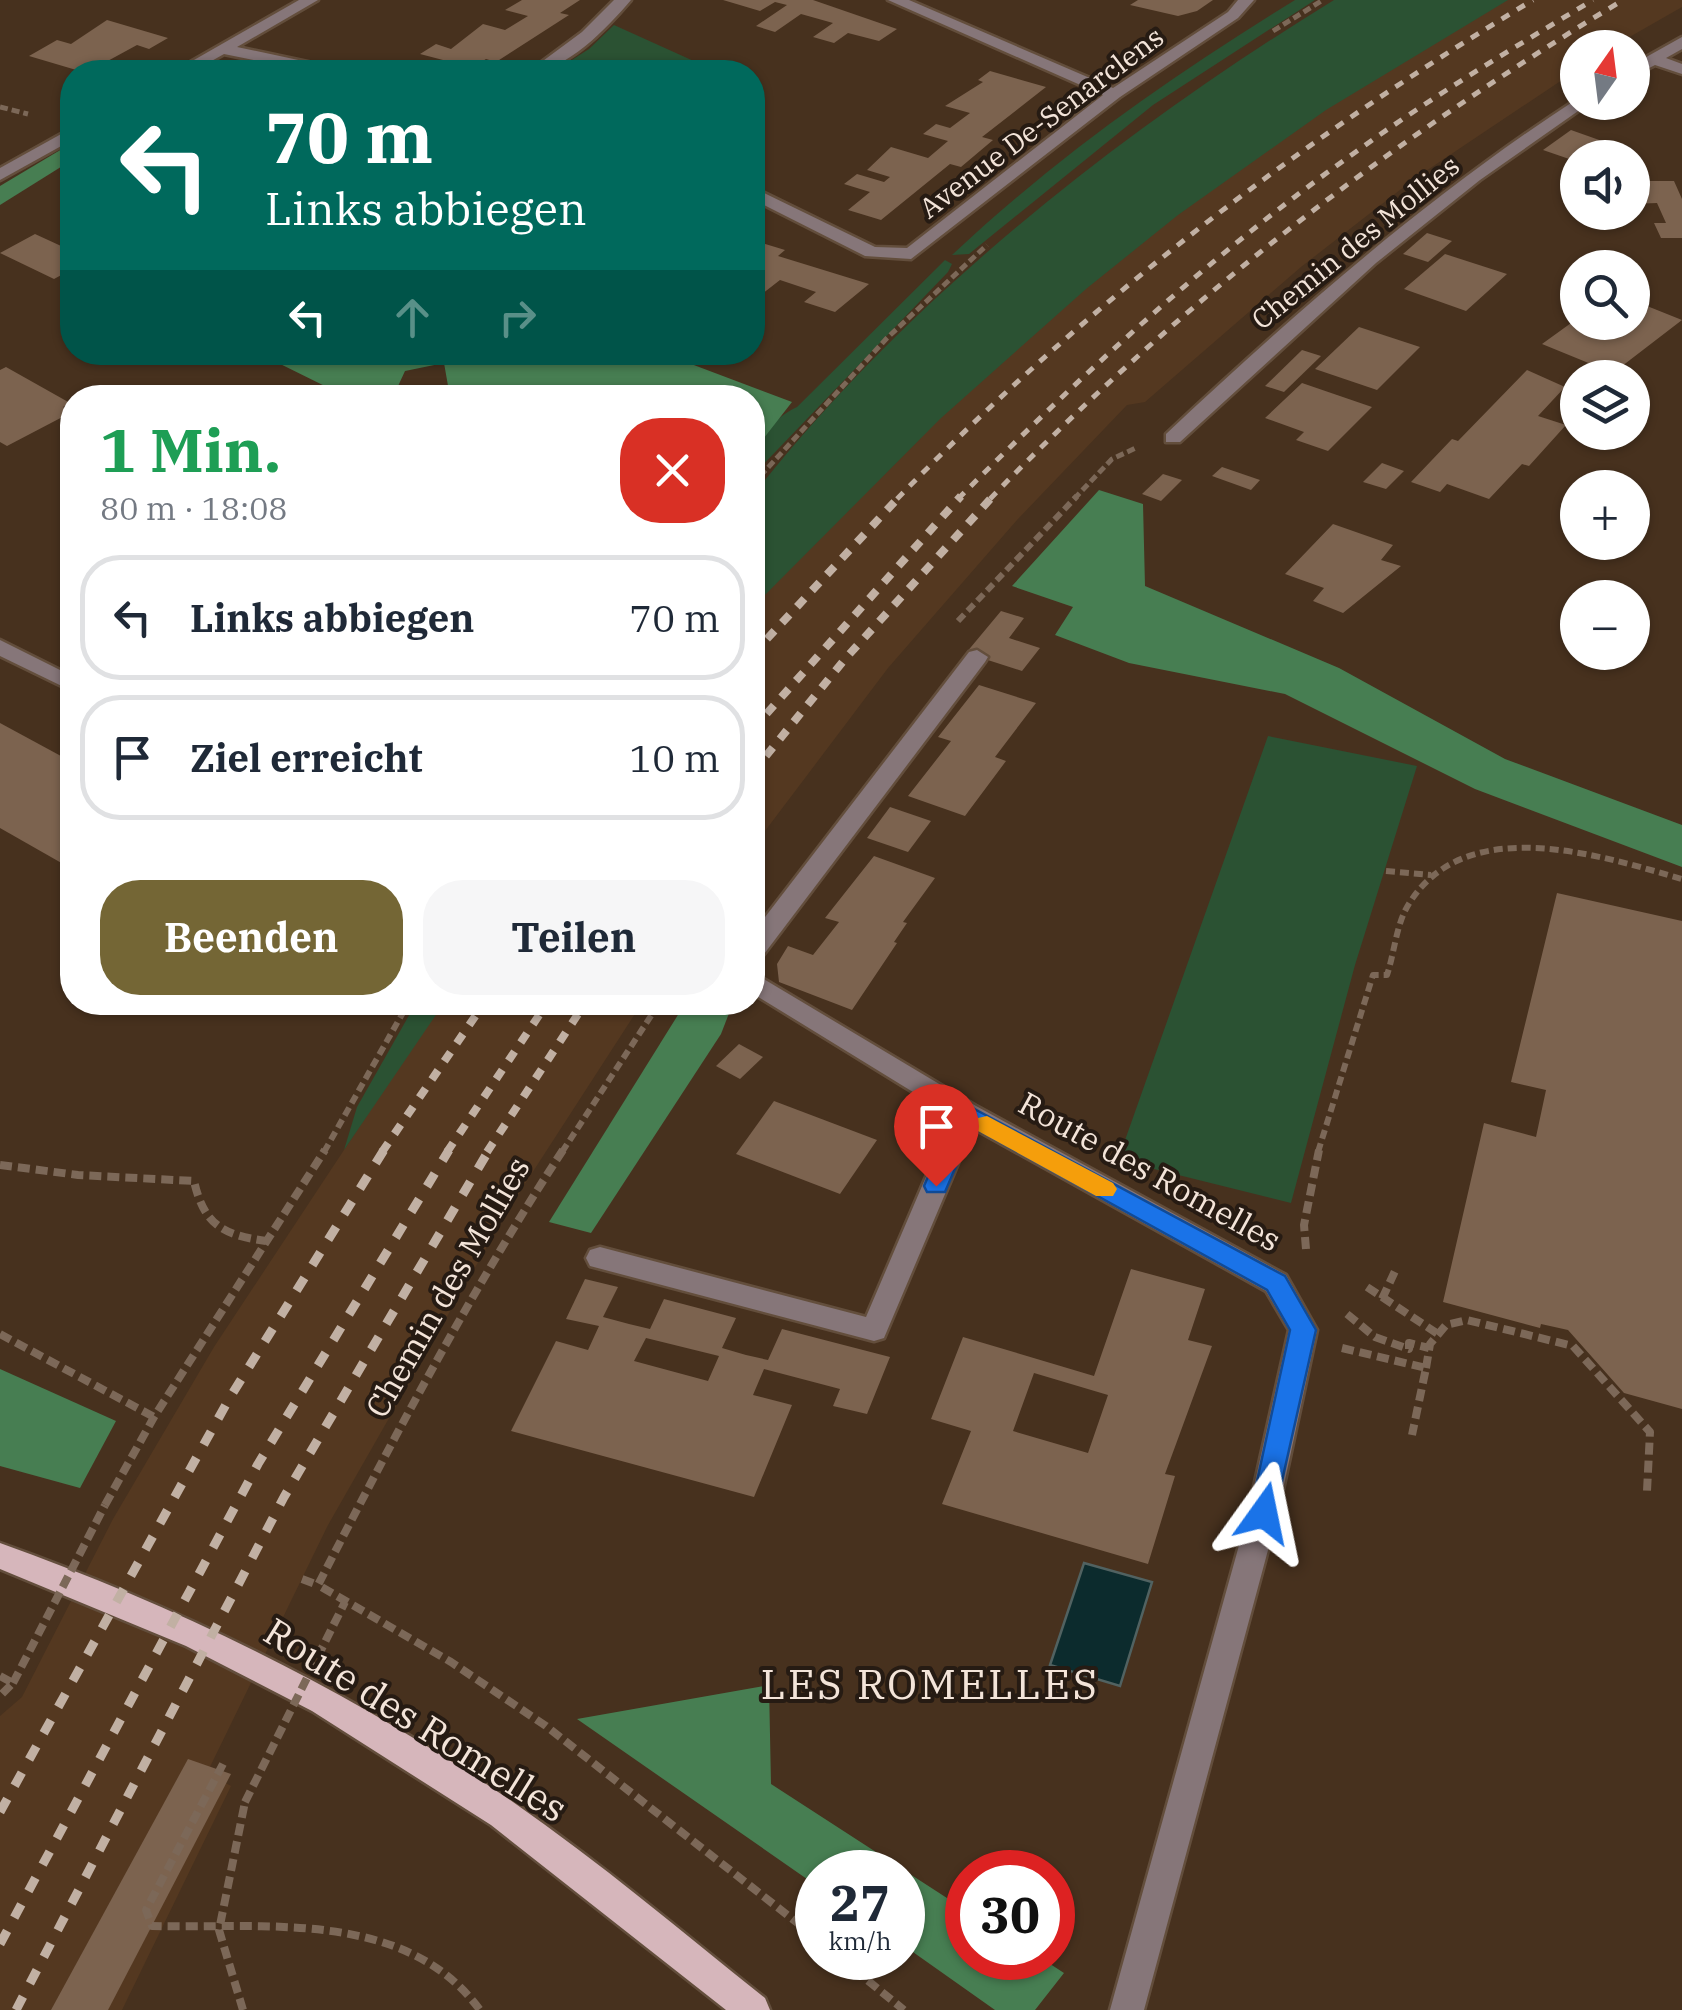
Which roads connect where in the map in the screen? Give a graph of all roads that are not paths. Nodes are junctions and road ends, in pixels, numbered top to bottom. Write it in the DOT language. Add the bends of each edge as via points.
graph roads {
  1 [pos="310,0"];
  2 [pos="623,0"];
  3 [pos="896,0"];
  4 [pos="1246,0"];
  5 [pos="1682,42"];
  6 [pos="222,49"];
  7 [pos="202,60"];
  8 [pos="274,60"];
  9 [pos="553,60"];
  10 [pos="1653,60"];
  11 [pos="1650,62"];
  12 [pos="1682,69"];
  13 [pos="1114,94"];
  14 [pos="1560,119"];
  15 [pos="60,139"];
  16 [pos="0,175"];
  17 [pos="765,199"];
  18 [pos="1173,438"];
  19 [pos="0,647"];
  20 [pos="978,657"];
  21 [pos="60,678"];
  22 [pos="765,935"];
  23 [pos="765,988"];
  24 [pos="967,1113"];
  25 [pos="600,1258"];
  26 [pos="0,1556"];
  27 [pos="753,2010"];
  28 [pos="1127,2010"];
  1 -- 6 [label="street"];
  2 -- 9 [label="street"];
  3 -- 13 [label="street"];
  4 -- 13 [label="street, Avenue De-Senarclens"];
  5 -- 10 [label="street"];
  6 -- 7 [label="street"];
  6 -- 8 [label="street"];
  10 -- 11 [label="street"];
  10 -- 12 [label="street"];
  13 -- 17 [label="street, Avenue De-Senarclens" via="911,254 871,252"];
  14 -- 18 [label="street, Chemin des Mollies" via="1333,290"];
  15 -- 16 [label="street"];
  19 -- 21 [label="street"];
  20 -- 22 [label="street"];
  23 -- 24 [label="street, Route des Romelles"];
  24 -- 25 [label="street" via="874,1330"];
  24 -- 28 [label="street, Route des Romelles" via="1276,1283 1303,1330 1264,1513"];
  26 -- 27 [label="main road, Route des Romelles" via="205,1637 380,1734 530,1834"];
}
